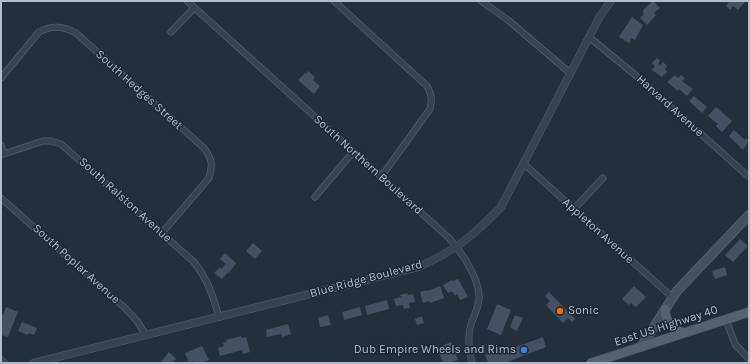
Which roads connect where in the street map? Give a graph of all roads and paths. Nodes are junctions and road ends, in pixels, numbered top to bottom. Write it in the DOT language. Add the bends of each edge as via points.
graph roads {
  1 [pos="186,1"];
  2 [pos="334,1"];
  3 [pos="481,1"];
  4 [pos="608,2"];
  5 [pos="194,8"];
  6 [pos="171,32"];
  7 [pos="589,37"];
  8 [pos="570,74"];
  9 [pos="1,78"];
  10 [pos="1,144"];
  11 [pos="353,152"];
  12 [pos="3,155"];
  13 [pos="524,164"];
  14 [pos="381,177"];
  15 [pos="749,177"];
  16 [pos="603,178"];
  17 [pos="315,197"];
  18 [pos="1,198"];
  19 [pos="574,209"];
  20 [pos="749,215"];
  21 [pos="162,233"];
  22 [pos="457,247"];
  23 [pos="673,298"];
  24 [pos="665,309"];
  25 [pos="749,312"];
  26 [pos="219,317"];
  27 [pos="726,320"];
  28 [pos="684,333"];
  29 [pos="146,335"];
  30 [pos="641,347"];
  31 [pos="749,358"];
  32 [pos="1,360"];
  33 [pos="4,363"];
  34 [pos="34,363"];
  35 [pos="472,363"];
  36 [pos="591,363"];
  1 -- 5 [label="street, South Northern Boulevard"];
  2 -- 14 [label="street" via="427,86 432,98 430,109"];
  3 -- 8 [label="street" via="508,20"];
  4 -- 7 [label="street, Blue Ridge Boulevard"];
  5 -- 6 [label="street"];
  5 -- 11 [label="street, South Northern Boulevard"];
  7 -- 8 [label="street, Blue Ridge Boulevard"];
  7 -- 15 [label="street, Harvard Avenue"];
  8 -- 13 [label="street, Blue Ridge Boulevard"];
  9 -- 21 [label="street, South Hedges Street" via="39,32 54,26 68,29 204,148 212,166 209,178"];
  10 -- 12 [label="street, South Ralston Avenue"];
  11 -- 14 [label="street, South Northern Boulevard"];
  11 -- 17 [label="street"];
  12 -- 21 [label="street, South Ralston Avenue" via="43,141 51,140 61,144"];
  13 -- 19 [label="street, Appleton Avenue"];
  13 -- 22 [label="street, Blue Ridge Boulevard" via="501,207 480,229"];
  14 -- 22 [label="street, South Northern Boulevard"];
  16 -- 19 [label="street"];
  18 -- 29 [label="street, South Poplar Avenue" via="126,309"];
  19 -- 23 [label="street, Appleton Avenue"];
  20 -- 23 [label="main road"];
  21 -- 26 [label="street, South Ralston Avenue" via="202,272 211,289"];
  22 -- 26 [label="street, Blue Ridge Boulevard" via="418,267"];
  22 -- 35 [label="street, South Northern Boulevard" via="479,287 479,301 470,326 468,348"];
  23 -- 24 [label="main road"];
  24 -- 28 [label="main road" via="667,321 677,331"];
  24 -- 30 [label="main road"];
  25 -- 27 [label="main road, East US Highway 40"];
  26 -- 29 [label="street, Blue Ridge Boulevard"];
  27 -- 28 [label="main road, East US Highway 40"];
  27 -- 31 [label="street" via="735,344"];
  28 -- 30 [label="main road, East US Highway 40"];
  29 -- 34 [label="street, Blue Ridge Boulevard"];
  30 -- 36 [label="main road, East US Highway 40"];
  32 -- 33 [label="street"];
}
